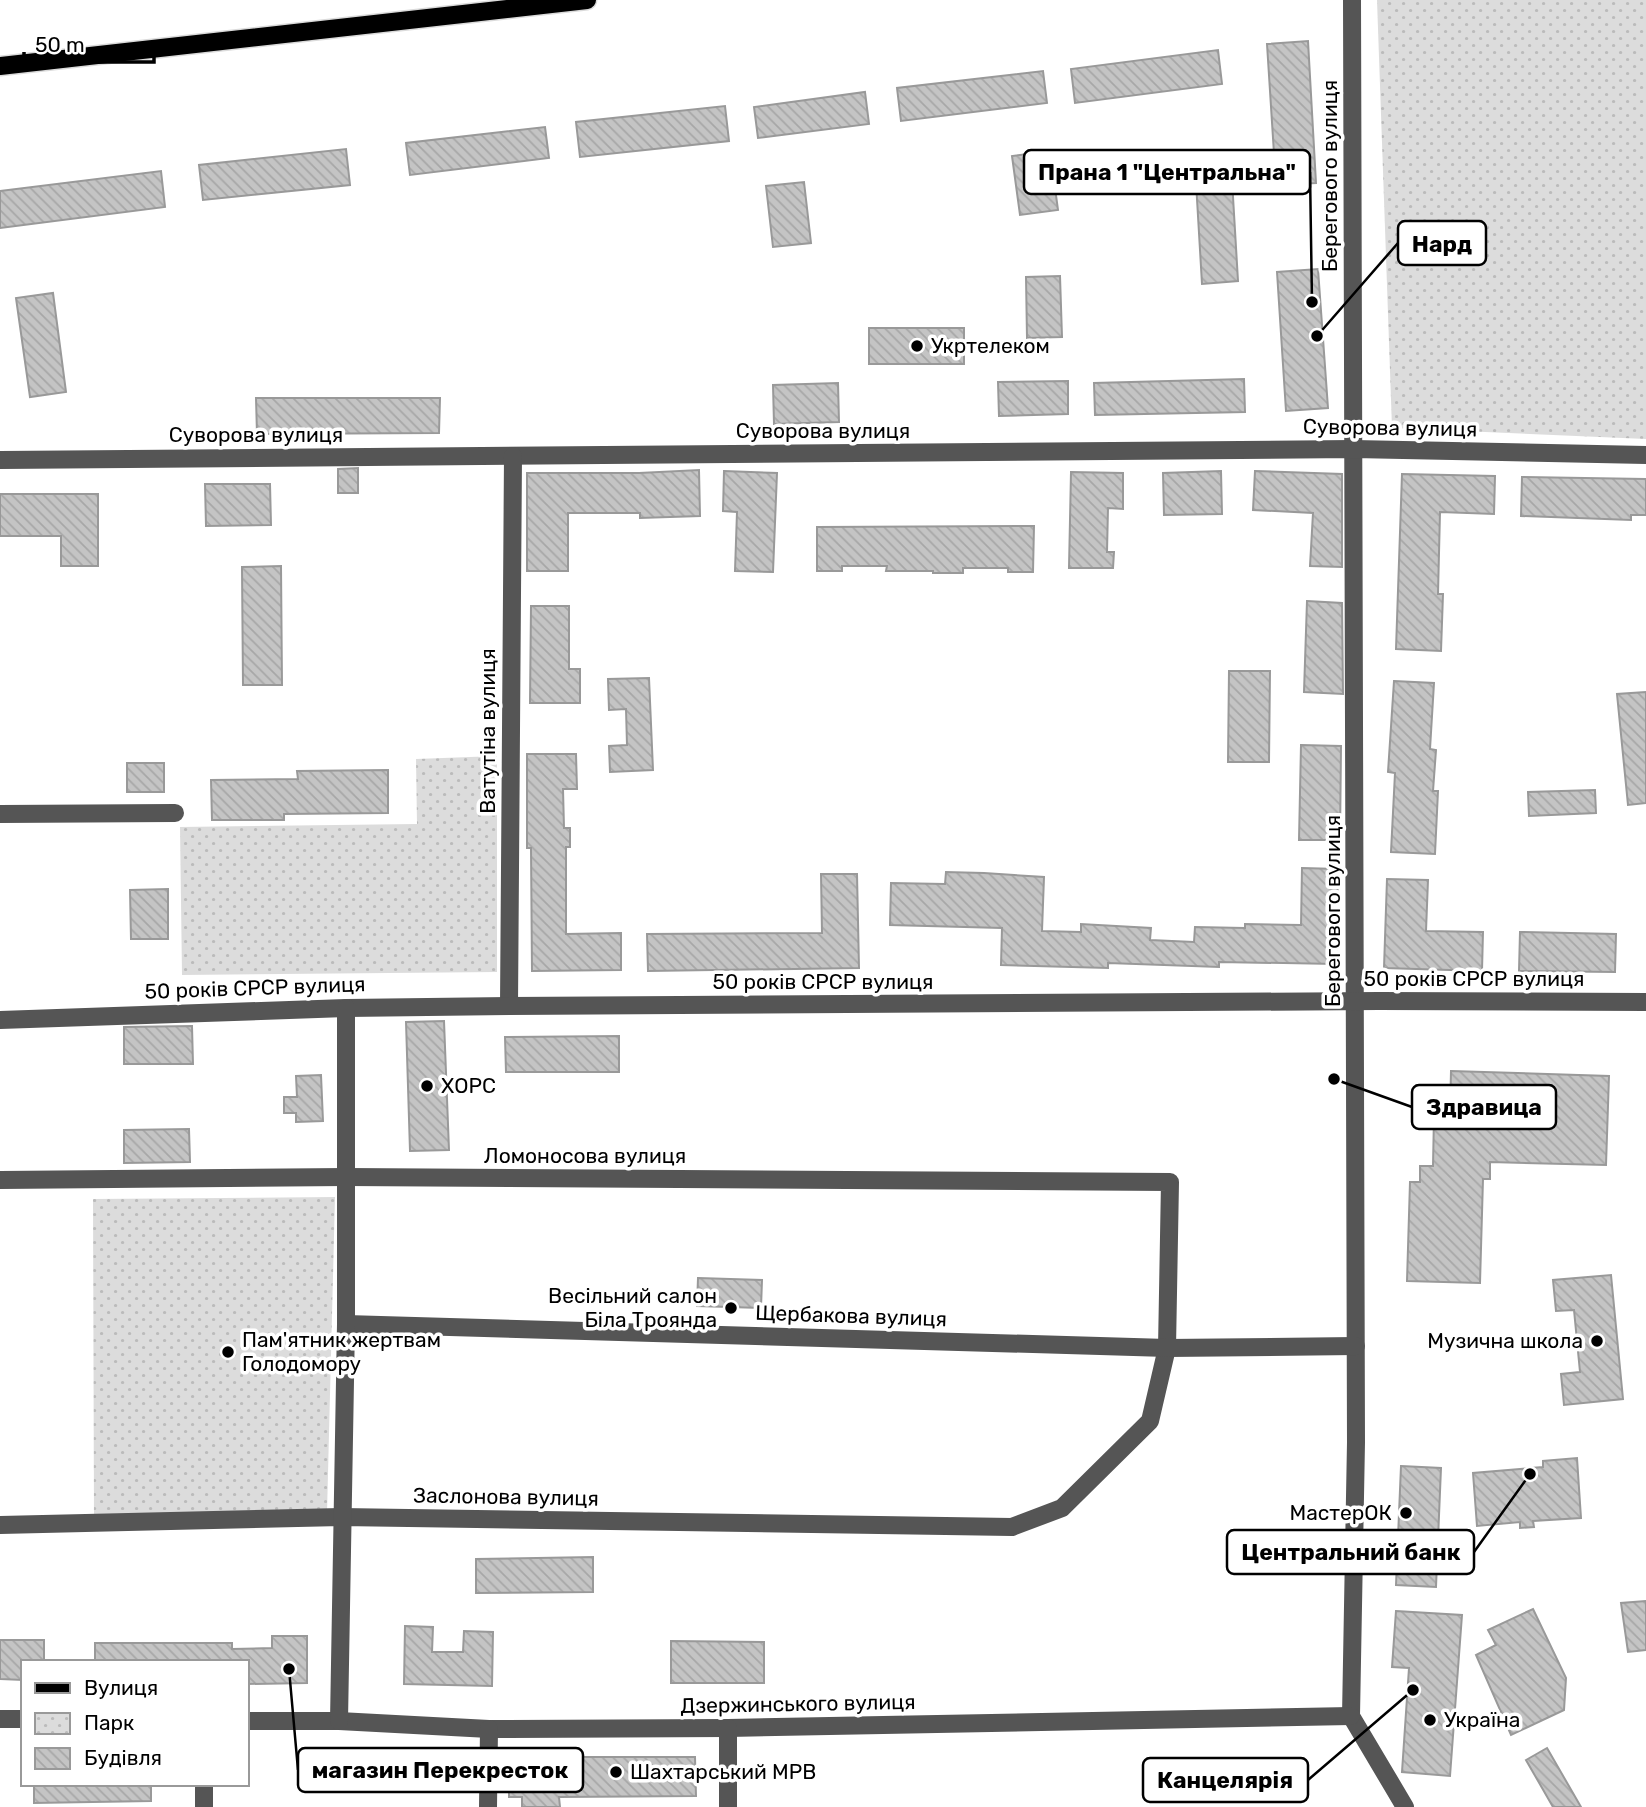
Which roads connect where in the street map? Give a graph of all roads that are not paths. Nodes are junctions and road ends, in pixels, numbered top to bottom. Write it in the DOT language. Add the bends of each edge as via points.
graph roads {
  1 [pos="587,0"];
  2 [pos="1352,0"];
  3 [pos="0,66"];
  4 [pos="1354,449"];
  5 [pos="1646,455"];
  6 [pos="513,456"];
  7 [pos="0,460"];
  8 [pos="175,813"];
  9 [pos="0,814"];
  10 [pos="1356,1002"];
  11 [pos="1646,1002"];
  12 [pos="509,1006"];
  13 [pos="346,1008"];
  14 [pos="0,1020"];
  15 [pos="346,1177"];
  16 [pos="0,1180"];
  17 [pos="346,1324"];
  18 [pos="1356,1346"];
  19 [pos="1167,1348"];
  20 [pos="341,1517"];
  21 [pos="0,1525"];
  22 [pos="1351,1716"];
  23 [pos="0,1719"];
  24 [pos="21,1719"];
  25 [pos="248,1721"];
  26 [pos="339,1721"];
  27 [pos="489,1728"];
  28 [pos="728,1728"];
  29 [pos="204,1786"];
  30 [pos="204,1807"];
  31 [pos="488,1807"];
  32 [pos="728,1807"];
  33 [pos="1405,1807"];
  1 -- 3 [label="main road"];
  2 -- 4 [label="street, Берегового вулиця"];
  4 -- 5 [label="street, Суворова вулиця"];
  4 -- 6 [label="street, Суворова вулиця"];
  4 -- 10 [label="street, Берегового вулиця"];
  6 -- 7 [label="street, Суворова вулиця"];
  6 -- 12 [label="street, Ватутіна вулиця"];
  8 -- 9 [label="street"];
  10 -- 11 [label="street, 50 років СРСР вулиця"];
  10 -- 12 [label="street, 50 років СРСР вулиця"];
  10 -- 18 [label="street, Берегового вулиця"];
  12 -- 13 [label="street, 50 років СРСР вулиця"];
  13 -- 14 [label="street, 50 років СРСР вулиця"];
  13 -- 15 [label="street"];
  15 -- 16 [label="street, Ломоносова вулиця"];
  15 -- 17 [label="street"];
  15 -- 19 [label="street, Ломоносова вулиця" via="1170,1182"];
  17 -- 19 [label="street, Щербакова вулиця"];
  17 -- 20 [label="street"];
  18 -- 19 [label="street, Щербакова вулиця"];
  18 -- 22 [label="street, Берегового вулиця"];
  19 -- 20 [label="street, Заслонова вулиця" via="1150,1421 1062,1508 1012,1527"];
  20 -- 21 [label="street, Заслонова вулиця"];
  20 -- 26 [label="street"];
  22 -- 28 [label="street, Дзержинського вулиця"];
  22 -- 33 [label="street"];
  23 -- 24 [label="street"];
  25 -- 26 [label="street, Дзержинського вулиця"];
  26 -- 27 [label="street, Дзержинського вулиця"];
  27 -- 28 [label="street, Дзержинського вулиця"];
  27 -- 31 [label="street"];
  28 -- 32 [label="street"];
  29 -- 30 [label="street"];
}
